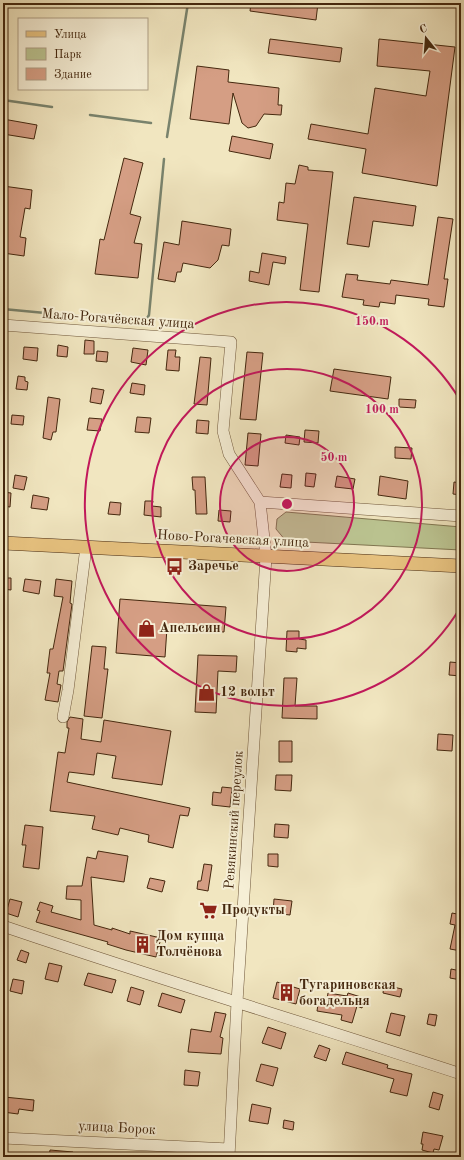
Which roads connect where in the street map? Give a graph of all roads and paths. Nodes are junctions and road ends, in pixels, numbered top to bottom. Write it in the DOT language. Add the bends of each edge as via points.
graph roads {
  1 [pos="3,325"];
  2 [pos="260,502"];
  3 [pos="461,516"];
  4 [pos="3,543"];
  5 [pos="86,547"];
  6 [pos="266,557"];
  7 [pos="461,566"];
  8 [pos="63,717"];
  9 [pos="3,926"];
  10 [pos="237,1002"];
  11 [pos="461,1074"];
  12 [pos="3,1138"];
  13 [pos="229,1153"];
  1 -- 2 [label="street, Мало-Рогачёвская улица" via="231,342 224,441 229,454"];
  2 -- 3 [label="street"];
  2 -- 6 [label="street, Ревякинский переулок"];
  4 -- 5 [label="main road, Ново-Рогачевская улица"];
  5 -- 6 [label="main road, Ново-Рогачевская улица"];
  5 -- 8 [label="street"];
  6 -- 7 [label="main road, Ново-Рогачевская улица"];
  6 -- 10 [label="street, Ревякинский переулок"];
  9 -- 10 [label="street" via="82,954"];
  10 -- 11 [label="street"];
  10 -- 13 [label="street, Ревякинский переулок"];
  12 -- 13 [label="street, улица Борок"];
}
